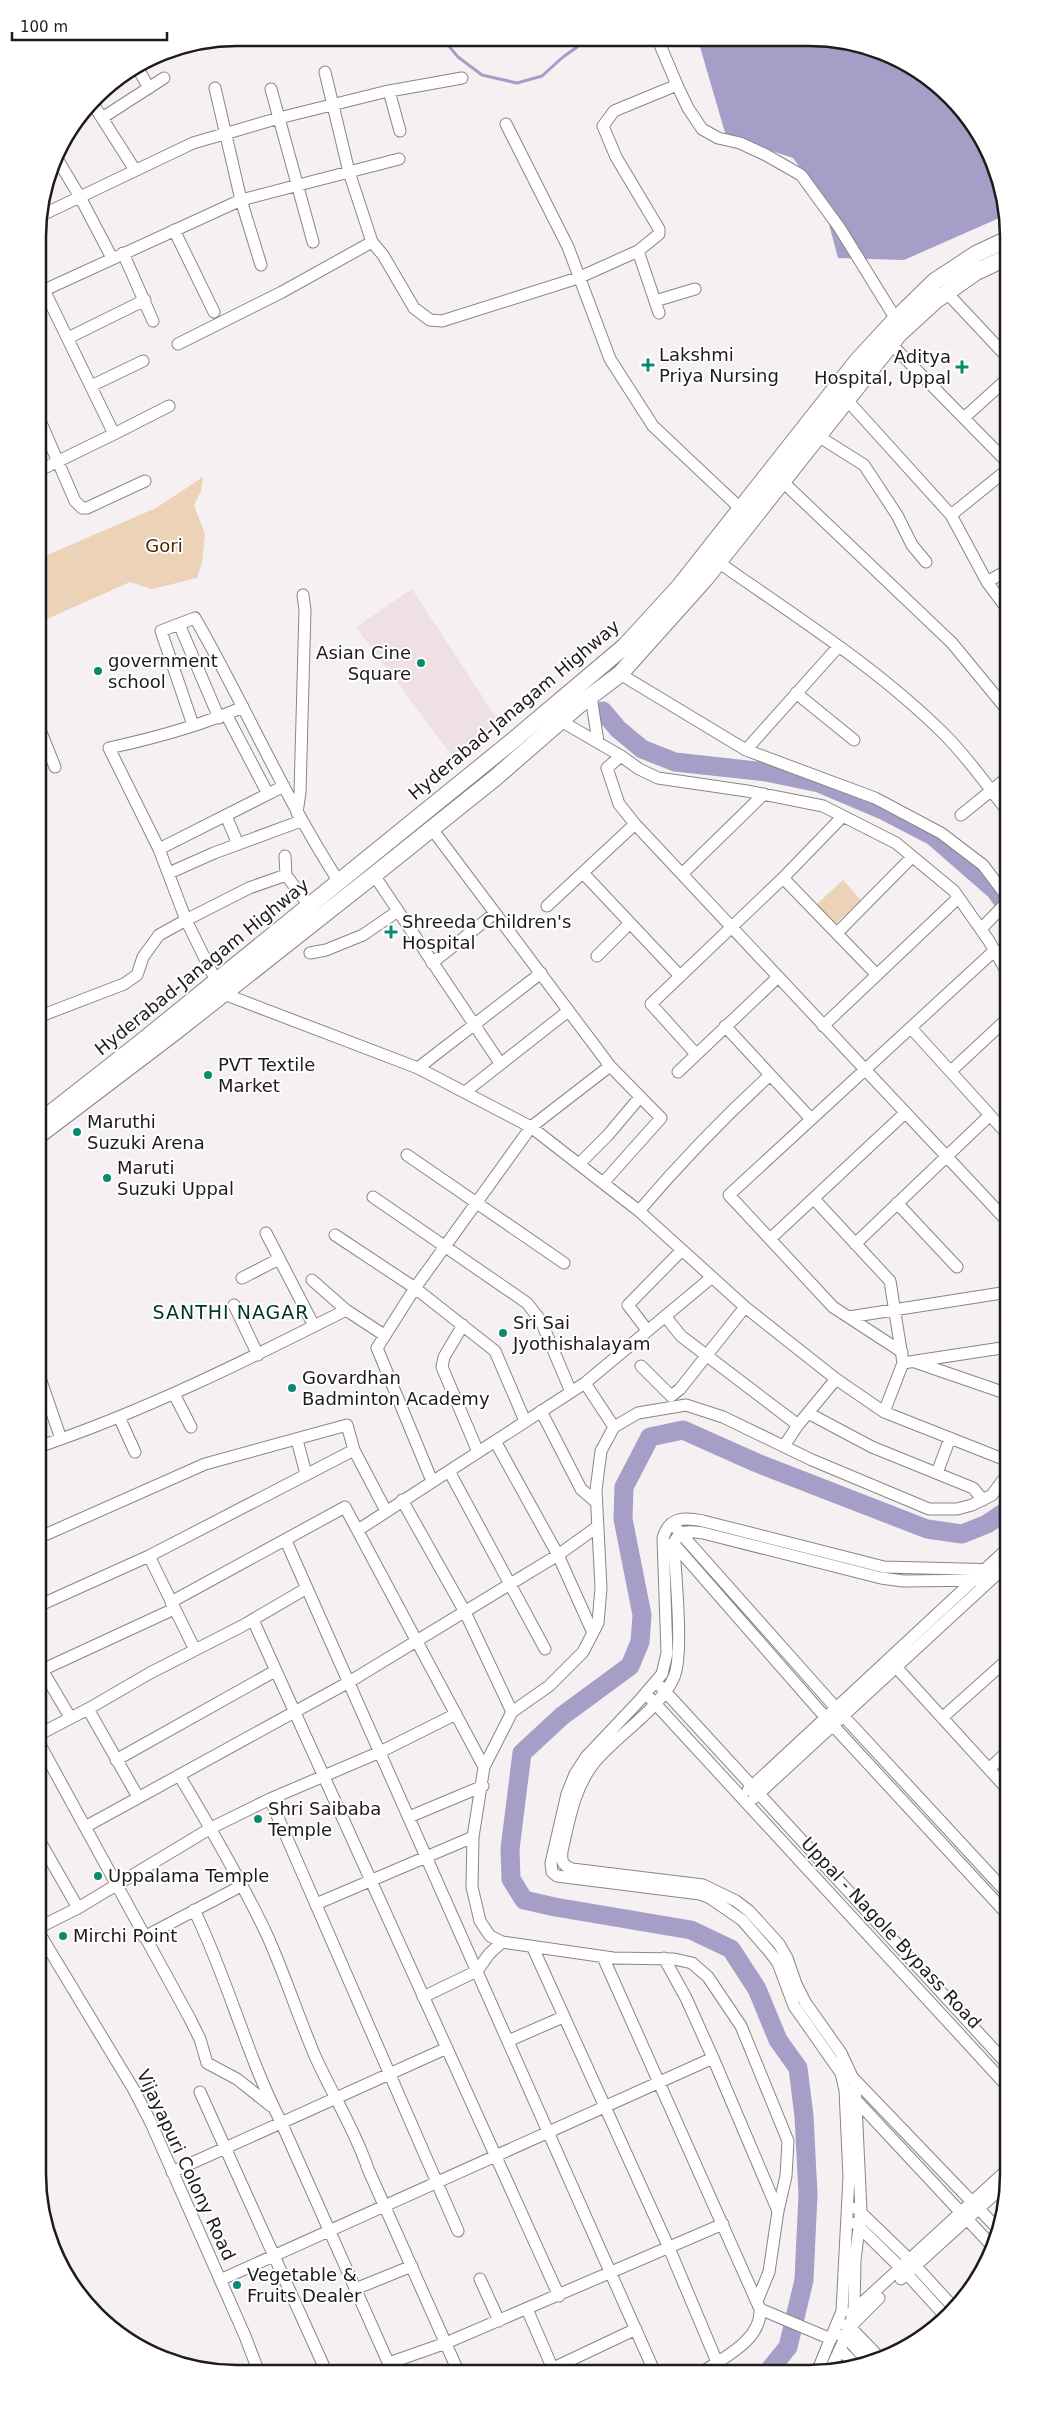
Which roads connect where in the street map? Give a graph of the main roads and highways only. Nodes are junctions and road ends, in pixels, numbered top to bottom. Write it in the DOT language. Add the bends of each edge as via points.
graph roads {
  1 [pos="1000,243"];
  2 [pos="1000,261"];
  3 [pos="900,325"];
  4 [pos="220,987"];
  5 [pos="46,1117"];
  6 [pos="46,1129"];
  1 -- 3 [label="highway, Hyderabad-Janagam Highway" via="935,281"];
  2 -- 3 [label="highway, Hyderabad-Janagam Highway" via="976,272"];
  3 -- 4 [label="highway, Hyderabad-Janagam Highway" via="858,360 680,587 625,646 309,906"];
  3 -- 4 [label="highway, Hyderabad-Janagam Highway" via="891,344 718,562 675,615 620,674 374,875"];
  4 -- 5 [label="highway, Hyderabad-Janagam Highway"];
  4 -- 6 [label="highway, Hyderabad-Janagam Highway"];
}
